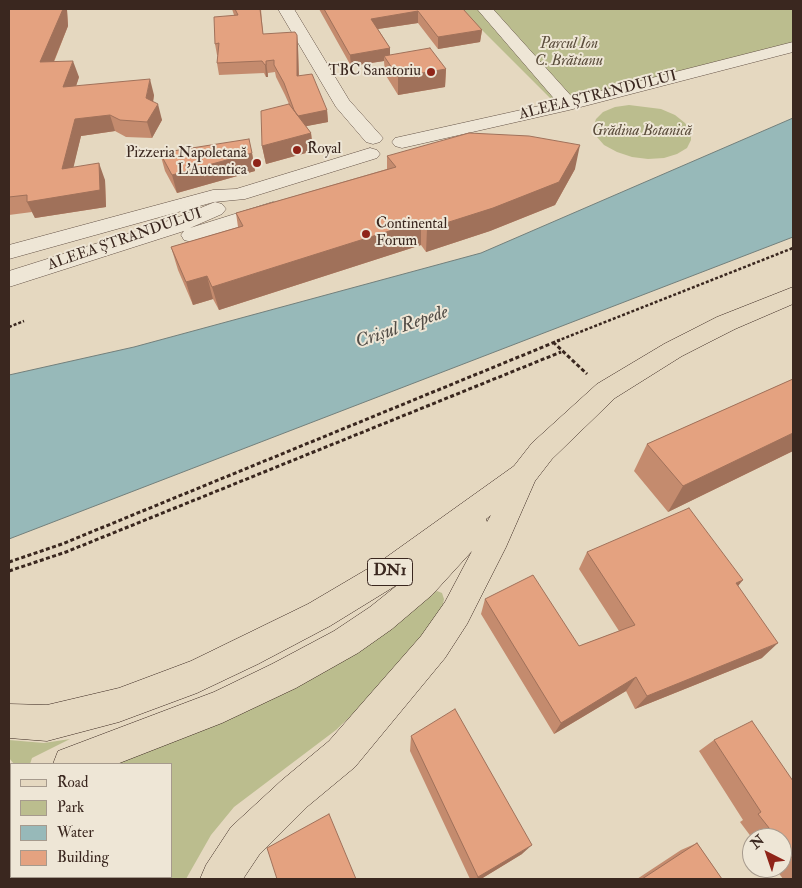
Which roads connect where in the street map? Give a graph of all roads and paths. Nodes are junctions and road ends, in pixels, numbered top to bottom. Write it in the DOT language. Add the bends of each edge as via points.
graph roads {
  1 [pos="286,9"];
  2 [pos="485,9"];
  3 [pos="793,47"];
  4 [pos="569,105"];
  5 [pos="385,150"];
  6 [pos="238,194"];
  7 [pos="296,202"];
  8 [pos="183,231"];
  9 [pos="793,248"];
  10 [pos="9,252"];
  11 [pos="9,262"];
  12 [pos="9,279"];
  13 [pos="793,295"];
  14 [pos="24,321"];
  15 [pos="9,326"];
  16 [pos="553,342"];
  17 [pos="561,352"];
  18 [pos="606,391"];
  19 [pos="524,474"];
  20 [pos="9,562"];
  21 [pos="9,571"];
  22 [pos="9,722"];
  23 [pos="74,763"];
  24 [pos="220,879"];
  1 -- 5 [label="street" via="342,103"];
  2 -- 4 [label="street"];
  3 -- 4 [label="street, ALEEA ȘTRANDULUI"];
  4 -- 5 [label="street, ALEEA ȘTRANDULUI"];
  5 -- 6 [label="street, ALEEA ȘTRANDULUI" via="343,172"];
  6 -- 8 [label="street, ALEEA ȘTRANDULUI"];
  6 -- 10 [label="street, ALEEA ȘTRANDULUI" via="213,196"];
  6 -- 11 [label="street"];
  7 -- 8 [label="street"];
  8 -- 12 [label="street, ALEEA ȘTRANDULUI"];
  9 -- 16 [label="path"];
  13 -- 18 [label="main road, DN1" via="672,350"];
  14 -- 15 [label="path"];
  16 -- 17 [label="path"];
  16 -- 20 [label="path" via="62,544"];
  17 -- 18 [label="path"];
  17 -- 21 [label="path" via="66,552"];
  18 -- 19 [label="main road, DN1" via="542,451"];
  19 -- 22 [label="main road, DN1" via="392,571 246,654 119,705 47,722"];
  19 -- 23 [label="main road" via="421,585 346,642 222,706"];
  19 -- 24 [label="main road" via="456,613 432,647 342,754 245,841"];
}
